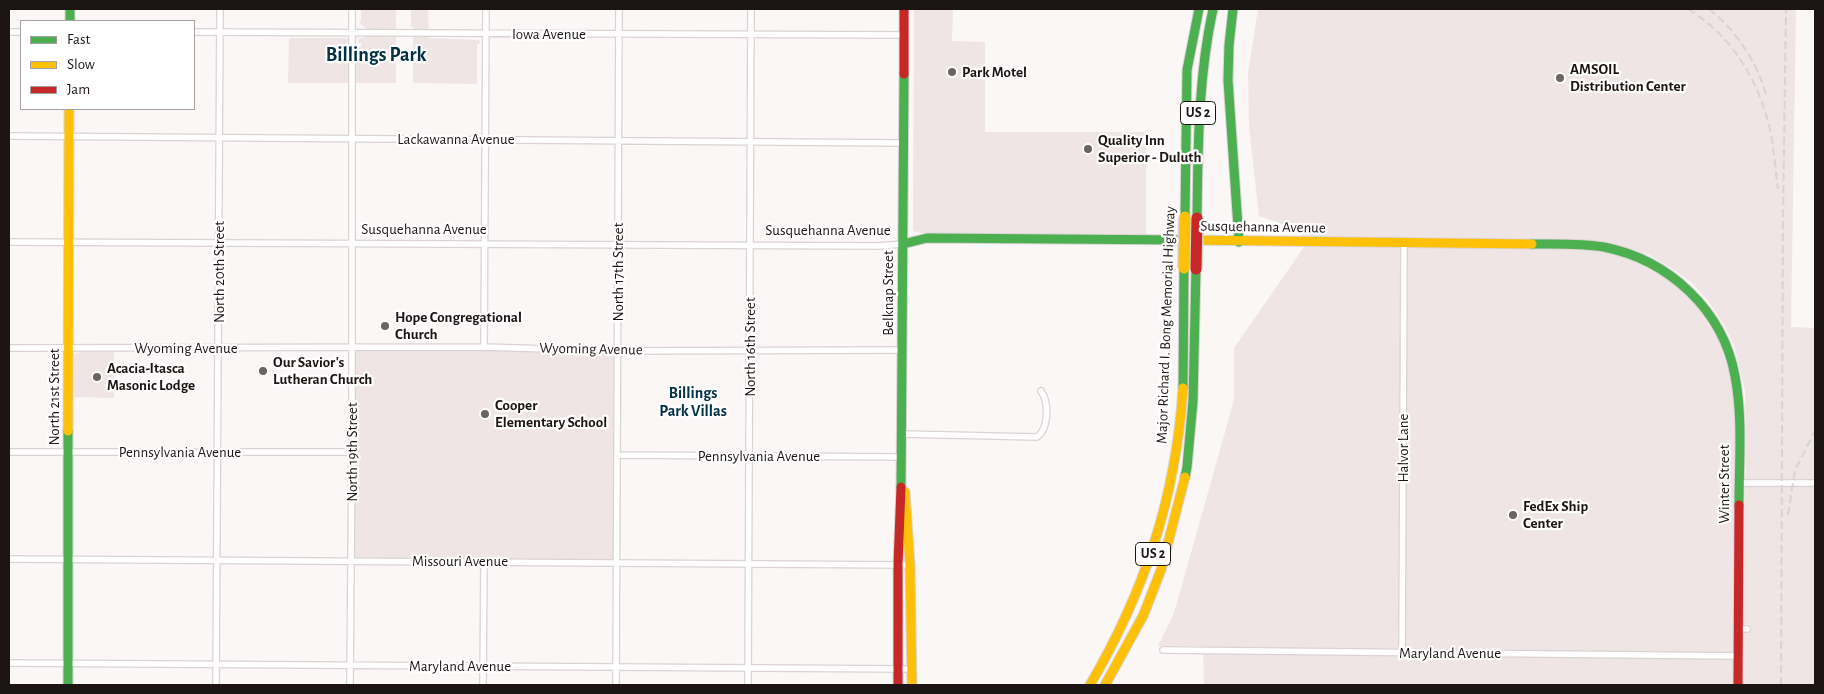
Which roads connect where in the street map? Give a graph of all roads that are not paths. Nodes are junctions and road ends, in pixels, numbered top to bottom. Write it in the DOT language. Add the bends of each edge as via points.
graph roads {
  1 [pos="220,9"];
  2 [pos="352,9"];
  3 [pos="486,9"];
  4 [pos="619,9"];
  5 [pos="751,9"];
  6 [pos="904,9"];
  7 [pos="1199,9"];
  8 [pos="1213,9"];
  9 [pos="1233,9"];
  10 [pos="195,32"];
  11 [pos="220,32"];
  12 [pos="352,33"];
  13 [pos="486,34"];
  14 [pos="619,34"];
  15 [pos="751,34"];
  16 [pos="904,35"];
  17 [pos="69,110"];
  18 [pos="9,136"];
  19 [pos="69,136"];
  20 [pos="219,137"];
  21 [pos="352,138"];
  22 [pos="485,138"];
  23 [pos="618,140"];
  24 [pos="750,142"];
  25 [pos="903,142"];
  26 [pos="9,242"];
  27 [pos="69,242"];
  28 [pos="1239,242"];
  29 [pos="220,243"];
  30 [pos="1404,243"];
  31 [pos="352,244"];
  32 [pos="485,244"];
  33 [pos="903,244"];
  34 [pos="618,245"];
  35 [pos="751,245"];
  36 [pos="1190,268"];
  37 [pos="1693,295"];
  38 [pos="352,347"];
  39 [pos="484,347"];
  40 [pos="9,348"];
  41 [pos="69,348"];
  42 [pos="218,348"];
  43 [pos="903,350"];
  44 [pos="617,351"];
  45 [pos="750,351"];
  46 [pos="1041,391"];
  47 [pos="902,434"];
  48 [pos="9,452"];
  49 [pos="69,452"];
  50 [pos="217,452"];
  51 [pos="352,452"];
  52 [pos="617,455"];
  53 [pos="750,455"];
  54 [pos="902,457"];
  55 [pos="1738,483"];
  56 [pos="1815,483"];
  57 [pos="9,559"];
  58 [pos="68,559"];
  59 [pos="217,560"];
  60 [pos="350,561"];
  61 [pos="484,561"];
  62 [pos="616,562"];
  63 [pos="749,563"];
  64 [pos="898,565"];
  65 [pos="910,565"];
  66 [pos="1163,650"];
  67 [pos="1402,653"];
  68 [pos="1738,656"];
  69 [pos="9,663"];
  70 [pos="68,664"];
  71 [pos="217,665"];
  72 [pos="350,665"];
  73 [pos="483,666"];
  74 [pos="616,667"];
  75 [pos="748,669"];
  76 [pos="898,669"];
  77 [pos="911,669"];
  78 [pos="68,685"];
  79 [pos="216,685"];
  80 [pos="350,685"];
  81 [pos="483,685"];
  82 [pos="616,685"];
  83 [pos="748,685"];
  84 [pos="898,685"];
  85 [pos="912,685"];
  86 [pos="1090,685"];
  87 [pos="1105,685"];
  88 [pos="1738,685"];
  1 -- 11 [label="street, North 20th Street"];
  2 -- 12 [label="street, North 19th Street"];
  3 -- 13 [label="street"];
  4 -- 14 [label="street, North 17th Street"];
  5 -- 15 [label="street, North 16th Street"];
  6 -- 16 [label="main road, Belknap Street"];
  7 -- 36 [label="main road, Major Richard I. Bong Memorial Highway / US 2, bridge" via="1187,70 1185,217"];
  8 -- 36 [label="main road, Major Richard I. Bong Memorial Highway / US 2, bridge" via="1200,82 1197,218"];
  9 -- 28 [label="main road" via="1228,80"];
  10 -- 11 [label="street, Iowa Avenue"];
  11 -- 12 [label="street, Iowa Avenue"];
  11 -- 20 [label="street, North 20th Street"];
  12 -- 13 [label="street, Iowa Avenue"];
  12 -- 21 [label="street, North 19th Street"];
  13 -- 14 [label="street, Iowa Avenue"];
  13 -- 22 [label="street"];
  14 -- 15 [label="street, Iowa Avenue"];
  14 -- 23 [label="street, North 17th Street"];
  15 -- 16 [label="street, Iowa Avenue"];
  15 -- 24 [label="street, North 16th Street"];
  16 -- 25 [label="main road, Belknap Street"];
  17 -- 19 [label="main road, North 21st Street"];
  18 -- 19 [label="street, Lackawanna Avenue"];
  19 -- 20 [label="street, Lackawanna Avenue"];
  19 -- 27 [label="main road, North 21st Street"];
  20 -- 21 [label="street, Lackawanna Avenue"];
  20 -- 29 [label="street, North 20th Street"];
  21 -- 22 [label="street, Lackawanna Avenue"];
  21 -- 31 [label="street, North 19th Street"];
  22 -- 23 [label="street, Lackawanna Avenue"];
  22 -- 32 [label="street"];
  23 -- 24 [label="street, Lackawanna Avenue"];
  23 -- 34 [label="street, North 17th Street"];
  24 -- 25 [label="street, Lackawanna Avenue"];
  24 -- 35 [label="street, North 16th Street"];
  25 -- 33 [label="main road, Belknap Street"];
  26 -- 27 [label="street, Susquehanna Avenue"];
  27 -- 29 [label="street, Susquehanna Avenue"];
  27 -- 41 [label="main road, North 21st Street"];
  28 -- 30 [label="main road, Susquehanna Avenue"];
  28 -- 33 [label="main road, Susquehanna Avenue" via="927,238"];
  29 -- 31 [label="street, Susquehanna Avenue"];
  29 -- 42 [label="street, North 20th Street"];
  30 -- 37 [label="main road, Susquehanna Avenue" via="1604,247 1655,264"];
  30 -- 67 [label="street, Halvor Lane"];
  31 -- 32 [label="street, Susquehanna Avenue"];
  31 -- 38 [label="street, North 19th Street"];
  32 -- 34 [label="street, Susquehanna Avenue"];
  32 -- 39 [label="street"];
  33 -- 35 [label="street, Susquehanna Avenue"];
  33 -- 43 [label="main road, Belknap Street"];
  34 -- 35 [label="street, Susquehanna Avenue"];
  34 -- 44 [label="street, North 17th Street"];
  35 -- 45 [label="street, North 16th Street"];
  36 -- 86 [label="main road, Major Richard I. Bong Memorial Highway / US 2" via="1180,423 1163,518 1147,572 1106,660"];
  36 -- 87 [label="main road, Major Richard I. Bong Memorial Highway / US 2" via="1194,401 1187,467 1161,570 1143,616"];
  37 -- 55 [label="main road, Winter Street" via="1718,328 1734,371 1739,418"];
  38 -- 39 [label="street, Wyoming Avenue"];
  38 -- 42 [label="street, Wyoming Avenue"];
  38 -- 51 [label="street, North 19th Street"];
  39 -- 44 [label="street, Wyoming Avenue"];
  40 -- 41 [label="street, Wyoming Avenue"];
  41 -- 42 [label="street, Wyoming Avenue"];
  41 -- 49 [label="main road, North 21st Street"];
  42 -- 50 [label="street, North 20th Street"];
  43 -- 45 [label="street, Wyoming Avenue"];
  43 -- 47 [label="main road, Belknap Street"];
  44 -- 45 [label="street, Wyoming Avenue"];
  44 -- 52 [label="street, North 17th Street"];
  45 -- 53 [label="street, North 16th Street"];
  46 -- 47 [label="street" via="1046,403 1044,428 1037,437"];
  47 -- 54 [label="main road, Belknap Street"];
  48 -- 49 [label="street, Pennsylvania Avenue"];
  49 -- 50 [label="street, Pennsylvania Avenue"];
  49 -- 58 [label="main road, North 21st Street"];
  50 -- 51 [label="street, Pennsylvania Avenue"];
  50 -- 59 [label="street, North 20th Street"];
  51 -- 60 [label="street, North 19th Street"];
  52 -- 53 [label="street, Pennsylvania Avenue"];
  52 -- 62 [label="street, North 17th Street"];
  53 -- 54 [label="street, Pennsylvania Avenue"];
  53 -- 63 [label="street, North 16th Street"];
  54 -- 64 [label="main road, Belknap Street"];
  54 -- 65 [label="main road, Belknap Street"];
  55 -- 56 [label="street"];
  55 -- 68 [label="main road, Winter Street" via="1743,629"];
  57 -- 58 [label="street, Missouri Avenue"];
  58 -- 59 [label="street, Missouri Avenue"];
  58 -- 70 [label="main road, North 21st Street"];
  59 -- 60 [label="street, Missouri Avenue"];
  59 -- 71 [label="street, North 20th Street"];
  60 -- 61 [label="street, Missouri Avenue"];
  60 -- 72 [label="street, North 19th Street"];
  61 -- 62 [label="street, Missouri Avenue"];
  61 -- 73 [label="street"];
  62 -- 63 [label="street, Missouri Avenue"];
  62 -- 74 [label="street, North 17th Street"];
  63 -- 64 [label="street, Missouri Avenue"];
  63 -- 75 [label="street, North 16th Street"];
  64 -- 65 [label="street, Missouri Avenue"];
  64 -- 76 [label="main road, Belknap Street"];
  65 -- 77 [label="main road, Belknap Street"];
  66 -- 67 [label="street, Maryland Avenue"];
  67 -- 68 [label="street, Maryland Avenue"];
  68 -- 88 [label="main road, Winter Street"];
  69 -- 70 [label="street, Maryland Avenue"];
  70 -- 71 [label="street, Maryland Avenue"];
  70 -- 78 [label="main road, North 21st Street"];
  71 -- 72 [label="street, Maryland Avenue"];
  71 -- 79 [label="street, North 20th Street"];
  72 -- 73 [label="street, Maryland Avenue"];
  72 -- 80 [label="street, North 19th Street"];
  73 -- 74 [label="street, Maryland Avenue"];
  73 -- 81 [label="street"];
  74 -- 75 [label="street, Maryland Avenue"];
  74 -- 82 [label="street, North 17th Street"];
  75 -- 76 [label="street, Maryland Avenue"];
  75 -- 83 [label="street, North 16th Street"];
  76 -- 77 [label="street, Maryland Avenue"];
  76 -- 84 [label="main road, Belknap Street"];
  77 -- 85 [label="main road, Belknap Street"];
}
